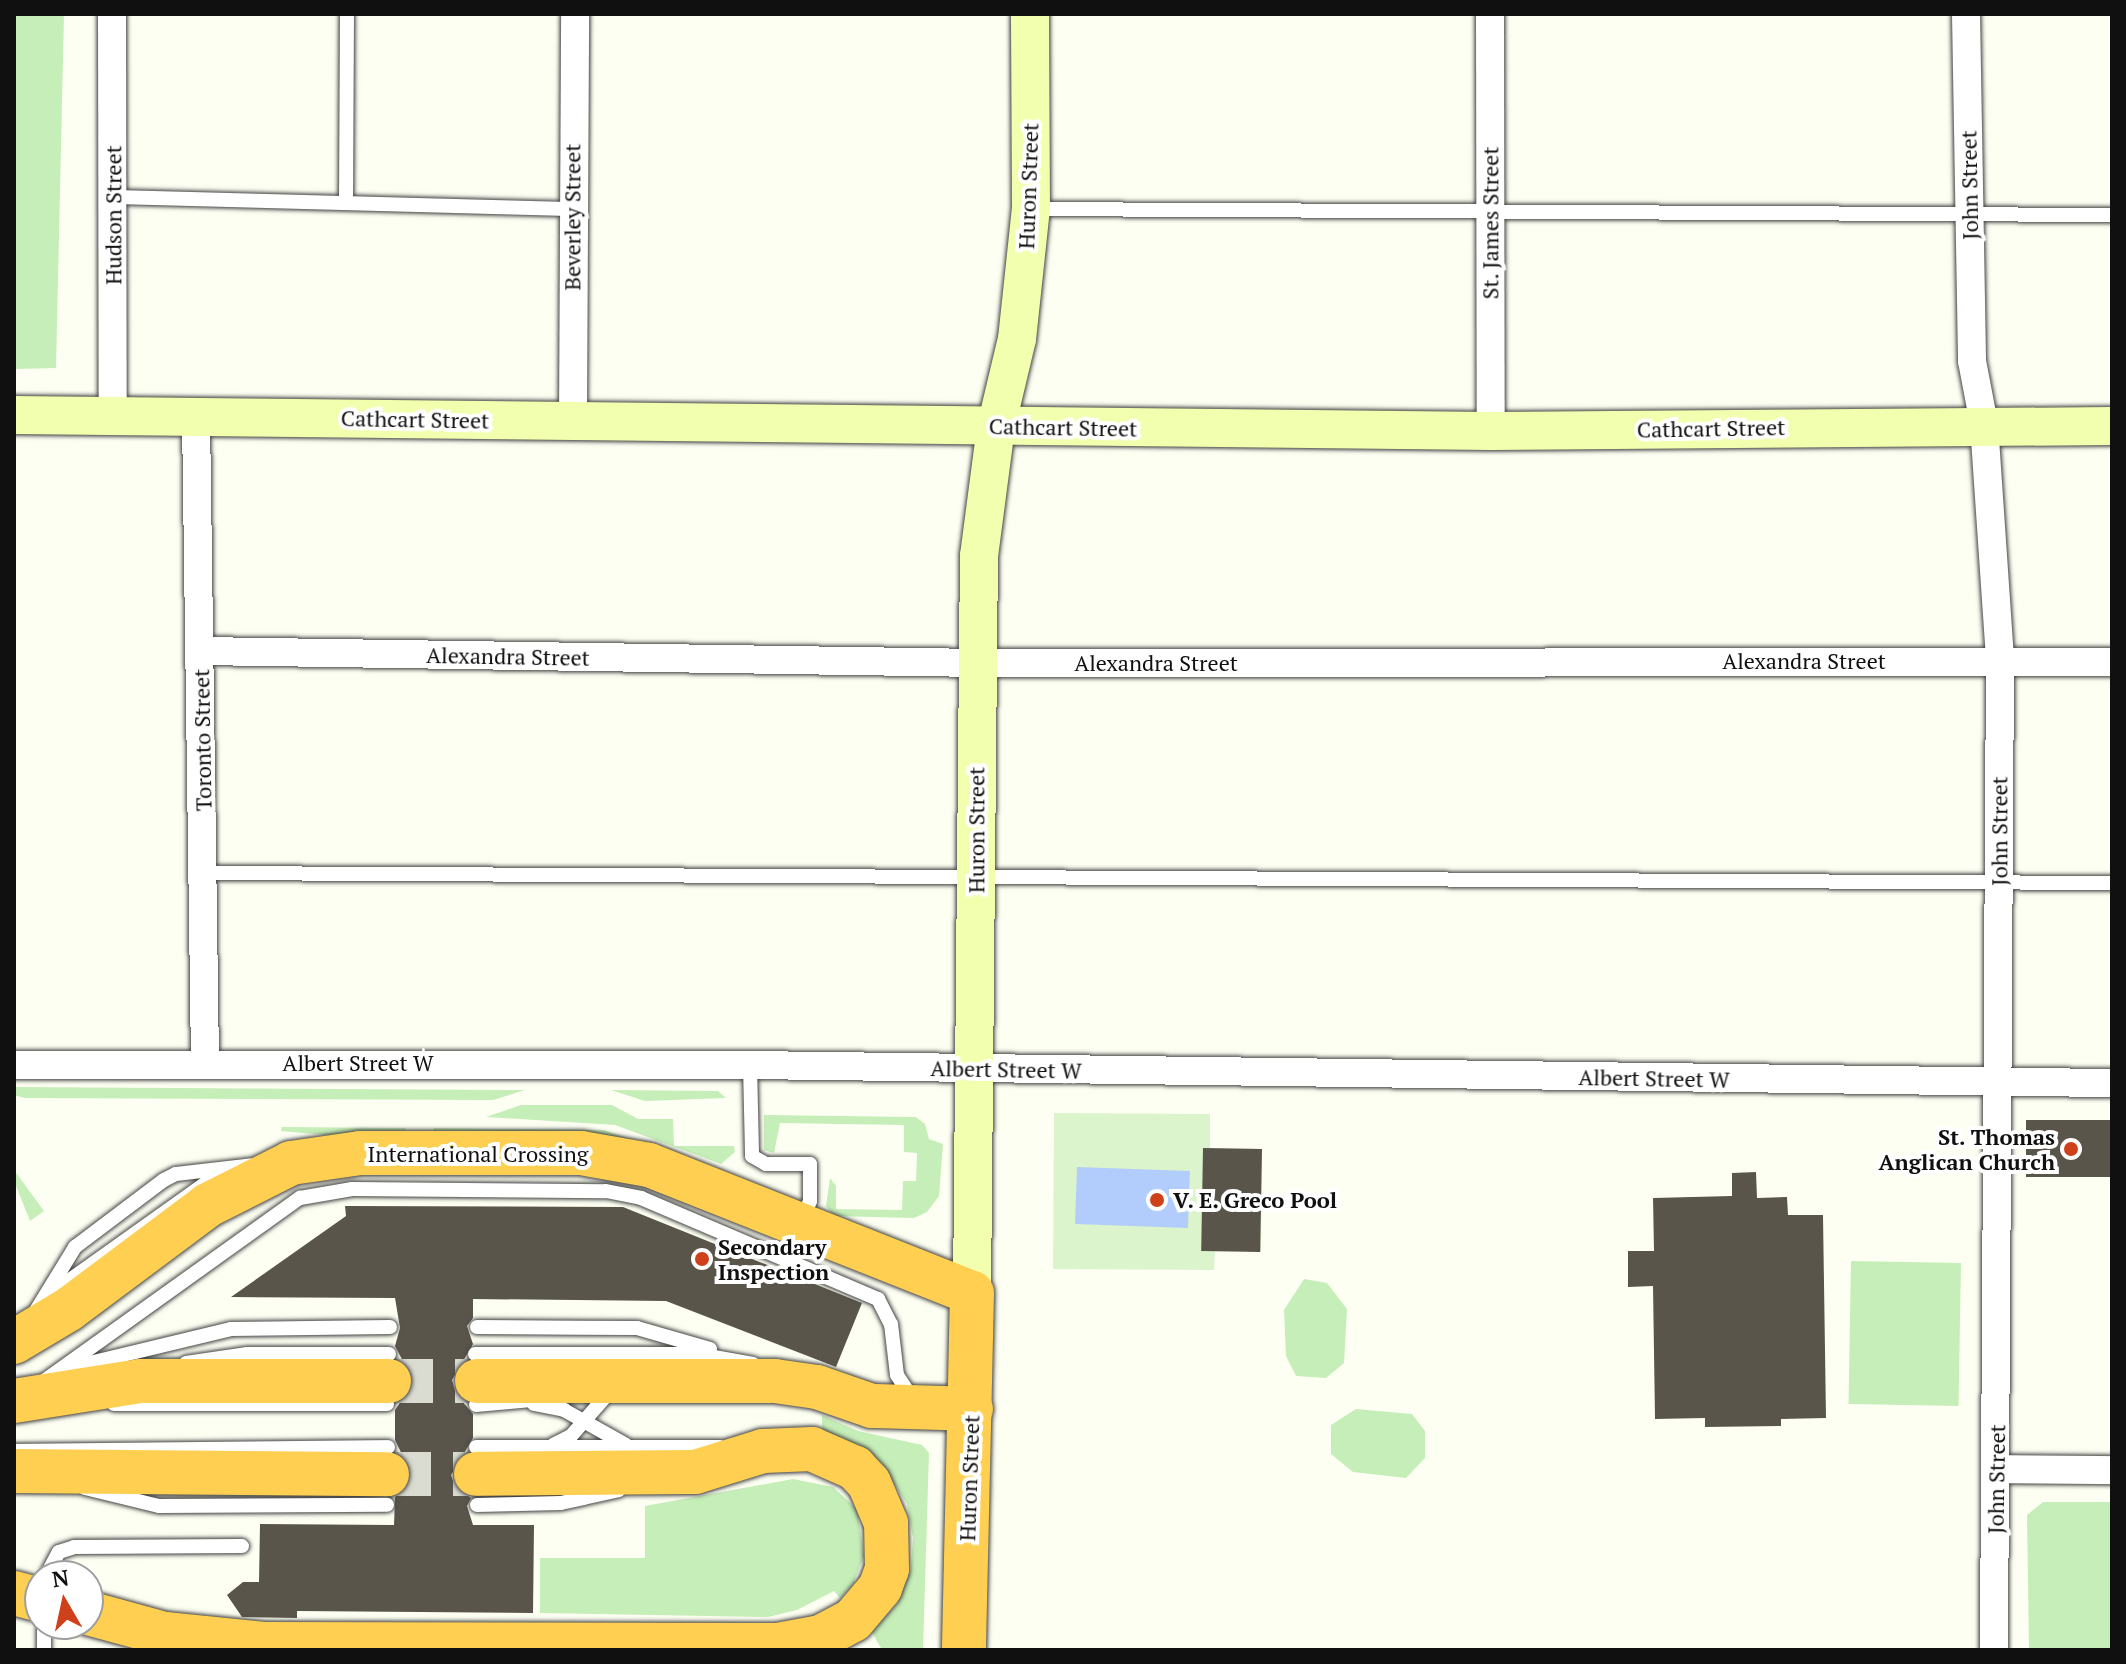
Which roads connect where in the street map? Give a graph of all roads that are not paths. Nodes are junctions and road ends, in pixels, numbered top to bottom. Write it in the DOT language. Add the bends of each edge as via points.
graph roads {
  1 [pos="112,14"];
  2 [pos="347,14"];
  3 [pos="575,14"];
  4 [pos="1030,14"];
  5 [pos="1490,14"];
  6 [pos="1966,14"];
  7 [pos="113,197"];
  8 [pos="346,202"];
  9 [pos="571,209"];
  10 [pos="1031,209"];
  11 [pos="1490,211"];
  12 [pos="1969,213"];
  13 [pos="2112,215"];
  14 [pos="14,415"];
  15 [pos="113,416"];
  16 [pos="196,417"];
  17 [pos="573,420"];
  18 [pos="1984,424"];
  19 [pos="2112,426"];
  20 [pos="996,427"];
  21 [pos="1491,431"];
  22 [pos="200,651"];
  23 [pos="2000,661"];
  24 [pos="2112,662"];
  25 [pos="978,663"];
  26 [pos="204,873"];
  27 [pos="976,874"];
  28 [pos="1998,882"];
  29 [pos="2112,883"];
  30 [pos="205,1062"];
  31 [pos="14,1065"];
  32 [pos="750,1065"];
  33 [pos="974,1069"];
  34 [pos="1997,1083"];
  35 [pos="2112,1083"];
  36 [pos="291,1163"];
  37 [pos="236,1166"];
  38 [pos="799,1226"];
  39 [pos="841,1261"];
  40 [pos="972,1293"];
  41 [pos="25,1327"];
  42 [pos="390,1327"];
  43 [pos="477,1327"];
  44 [pos="14,1336"];
  45 [pos="743,1360"];
  46 [pos="388,1380"];
  47 [pos="65,1381"];
  48 [pos="625,1381"];
  49 [pos="484,1386"];
  50 [pos="817,1387"];
  51 [pos="14,1400"];
  52 [pos="950,1408"];
  53 [pos="14,1410"];
  54 [pos="583,1421"];
  55 [pos="635,1447"];
  56 [pos="790,1447"];
  57 [pos="540,1448"];
  58 [pos="25,1465"];
  59 [pos="1997,1469"];
  60 [pos="2112,1470"];
  61 [pos="388,1475"];
  62 [pos="476,1476"];
  63 [pos="242,1546"];
  64 [pos="55,1560"];
  65 [pos="104,1617"];
  66 [pos="964,1650"];
  67 [pos="1994,1650"];
  1 -- 7 [label="street, Hudson Street"];
  2 -- 8 [label="lane"];
  3 -- 9 [label="street, Beverley Street"];
  4 -- 10 [label="main road, Huron Street"];
  5 -- 11 [label="street, St. James Street"];
  6 -- 12 [label="street, John Street"];
  7 -- 8 [label="lane"];
  7 -- 15 [label="street, Hudson Street"];
  8 -- 9 [label="lane"];
  9 -- 17 [label="street, Beverley Street"];
  10 -- 11 [label="lane"];
  10 -- 20 [label="main road, Huron Street" via="1017,339"];
  11 -- 12 [label="lane"];
  11 -- 21 [label="street, St. James Street"];
  12 -- 13 [label="lane"];
  12 -- 18 [label="street, John Street" via="1972,361"];
  14 -- 15 [label="main road, Cathcart Street"];
  15 -- 16 [label="main road, Cathcart Street"];
  16 -- 17 [label="main road, Cathcart Street"];
  16 -- 22 [label="street, Toronto Street"];
  17 -- 20 [label="main road, Cathcart Street"];
  18 -- 19 [label="main road, Cathcart Street"];
  18 -- 21 [label="main road, Cathcart Street"];
  18 -- 23 [label="street, John Street"];
  20 -- 21 [label="main road, Cathcart Street"];
  20 -- 25 [label="main road, Huron Street" via="979,556"];
  22 -- 25 [label="street, Alexandra Street"];
  22 -- 26 [label="street, Toronto Street"];
  23 -- 24 [label="street, Alexandra Street"];
  23 -- 25 [label="street, Alexandra Street"];
  23 -- 28 [label="street, John Street"];
  25 -- 27 [label="main road, Huron Street"];
  26 -- 27 [label="lane"];
  26 -- 30 [label="street, Toronto Street"];
  27 -- 28 [label="lane"];
  27 -- 33 [label="main road, Huron Street"];
  28 -- 29 [label="lane"];
  28 -- 34 [label="street, John Street"];
  30 -- 31 [label="street, Albert Street W"];
  30 -- 32 [label="street, Albert Street W"];
  32 -- 33 [label="street, Albert Street W"];
  32 -- 38 [label="lane" via="752,1156 766,1164 810,1164 810,1201"];
  33 -- 34 [label="street, Albert Street W"];
  33 -- 40 [label="main road, Huron Street"];
  34 -- 35 [label="street, Albert Street W"];
  34 -- 59 [label="street, John Street"];
  36 -- 37 [label="lane"];
  36 -- 38 [label="highway, International Crossing" via="360,1153 604,1155 649,1165"];
  36 -- 41 [label="highway, International Crossing" via="208,1205 69,1309"];
  37 -- 41 [label="lane" via="203,1181 84,1267"];
  37 -- 41 [label="lane" via="176,1174 87,1235"];
  38 -- 39 [label="highway, International Crossing"];
  39 -- 40 [label="highway, International Crossing"];
  39 -- 47 [label="lane" via="622,1193 324,1192 279,1209"];
  39 -- 52 [label="lane" via="878,1299 891,1324 902,1386"];
  40 -- 52 [label="highway, Huron Street"];
  41 -- 44 [label="lane"];
  42 -- 47 [label="lane" via="231,1329 97,1358"];
  43 -- 45 [label="lane" via="637,1328"];
  45 -- 49 [label="lane" via="697,1354"];
  45 -- 50 [label="lane"];
  46 -- 47 [label="highway"];
  46 -- 53 [label="lane"];
  47 -- 51 [label="highway"];
  48 -- 49 [label="highway"];
  48 -- 50 [label="highway" via="775,1381"];
  48 -- 54 [label="lane"];
  49 -- 54 [label="lane" via="555,1406"];
  50 -- 52 [label="highway" via="872,1406"];
  52 -- 66 [label="highway, Huron Street"];
  54 -- 55 [label="lane"];
  54 -- 57 [label="lane" via="563,1441"];
  55 -- 56 [label="lane"];
  55 -- 57 [label="lane"];
  56 -- 62 [label="highway" via="695,1472"];
  56 -- 65 [label="highway" via="836,1457 855,1468 879,1500 889,1546 887,1569 868,1604 837,1630 802,1643 263,1644 165,1634"];
  57 -- 62 [label="lane"];
  58 -- 61 [label="highway"];
  59 -- 60 [label="street"];
  59 -- 67 [label="street, John Street"];
  63 -- 64 [label="lane" via="74,1547 59,1552"];
}
